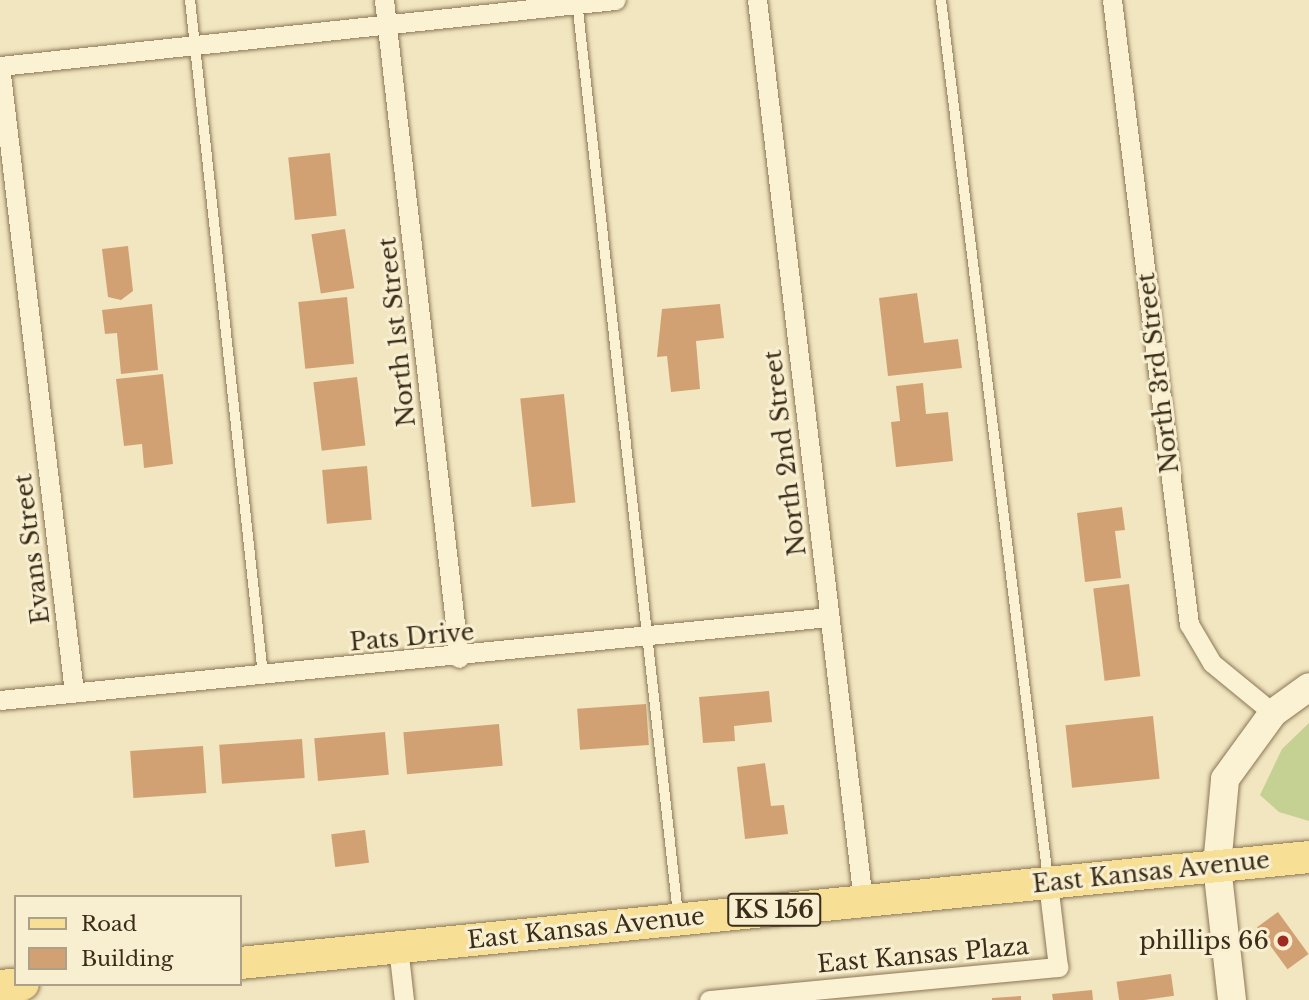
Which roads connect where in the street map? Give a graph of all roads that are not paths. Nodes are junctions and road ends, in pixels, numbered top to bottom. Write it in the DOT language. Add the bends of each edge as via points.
graph roads {
  1 [pos="190,0"];
  2 [pos="384,0"];
  3 [pos="615,0"];
  4 [pos="757,0"];
  5 [pos="941,0"];
  6 [pos="1112,0"];
  7 [pos="577,2"];
  8 [pos="387,24"];
  9 [pos="195,45"];
  10 [pos="0,66"];
  11 [pos="829,617"];
  12 [pos="651,636"];
  13 [pos="459,658"];
  14 [pos="263,675"];
  15 [pos="1309,687"];
  16 [pos="74,692"];
  17 [pos="0,700"];
  18 [pos="1273,712"];
  19 [pos="1309,856"];
  20 [pos="1217,866"];
  21 [pos="1048,883"];
  22 [pos="863,901"];
  23 [pos="678,919"];
  24 [pos="398,947"];
  25 [pos="242,963"];
  26 [pos="404,1000"];
  27 [pos="709,1000"];
  28 [pos="1232,1000"];
  1 -- 9 [label="lane"];
  2 -- 8 [label="street, North 1st Street"];
  3 -- 7 [label="street"];
  4 -- 11 [label="street, North 2nd Street"];
  5 -- 21 [label="lane"];
  6 -- 18 [label="street, North 3rd Street" via="1189,624 1212,663"];
  7 -- 8 [label="street"];
  7 -- 12 [label="lane"];
  8 -- 9 [label="street"];
  8 -- 13 [label="street, North 1st Street"];
  9 -- 10 [label="street"];
  9 -- 14 [label="lane"];
  10 -- 16 [label="street, Evans Street"];
  11 -- 12 [label="street, Pats Drive"];
  11 -- 22 [label="street, North 2nd Street"];
  12 -- 13 [label="street, Pats Drive"];
  12 -- 23 [label="lane"];
  13 -- 14 [label="street, Pats Drive"];
  14 -- 16 [label="street, Pats Drive"];
  15 -- 18 [label="main road"];
  16 -- 17 [label="street, Pats Drive"];
  18 -- 20 [label="main road" via="1225,779"];
  19 -- 20 [label="main road, East Kansas Avenue / KS 156"];
  20 -- 21 [label="main road, East Kansas Avenue / KS 156"];
  20 -- 28 [label="main road"];
  21 -- 22 [label="main road, East Kansas Avenue / KS 156"];
  21 -- 27 [label="street, East Kansas Plaza" via="1058,967"];
  22 -- 23 [label="main road, East Kansas Avenue / KS 156"];
  23 -- 24 [label="main road, East Kansas Avenue / KS 156"];
  24 -- 25 [label="main road, East Kansas Avenue / KS 156"];
  24 -- 26 [label="street"];
}
